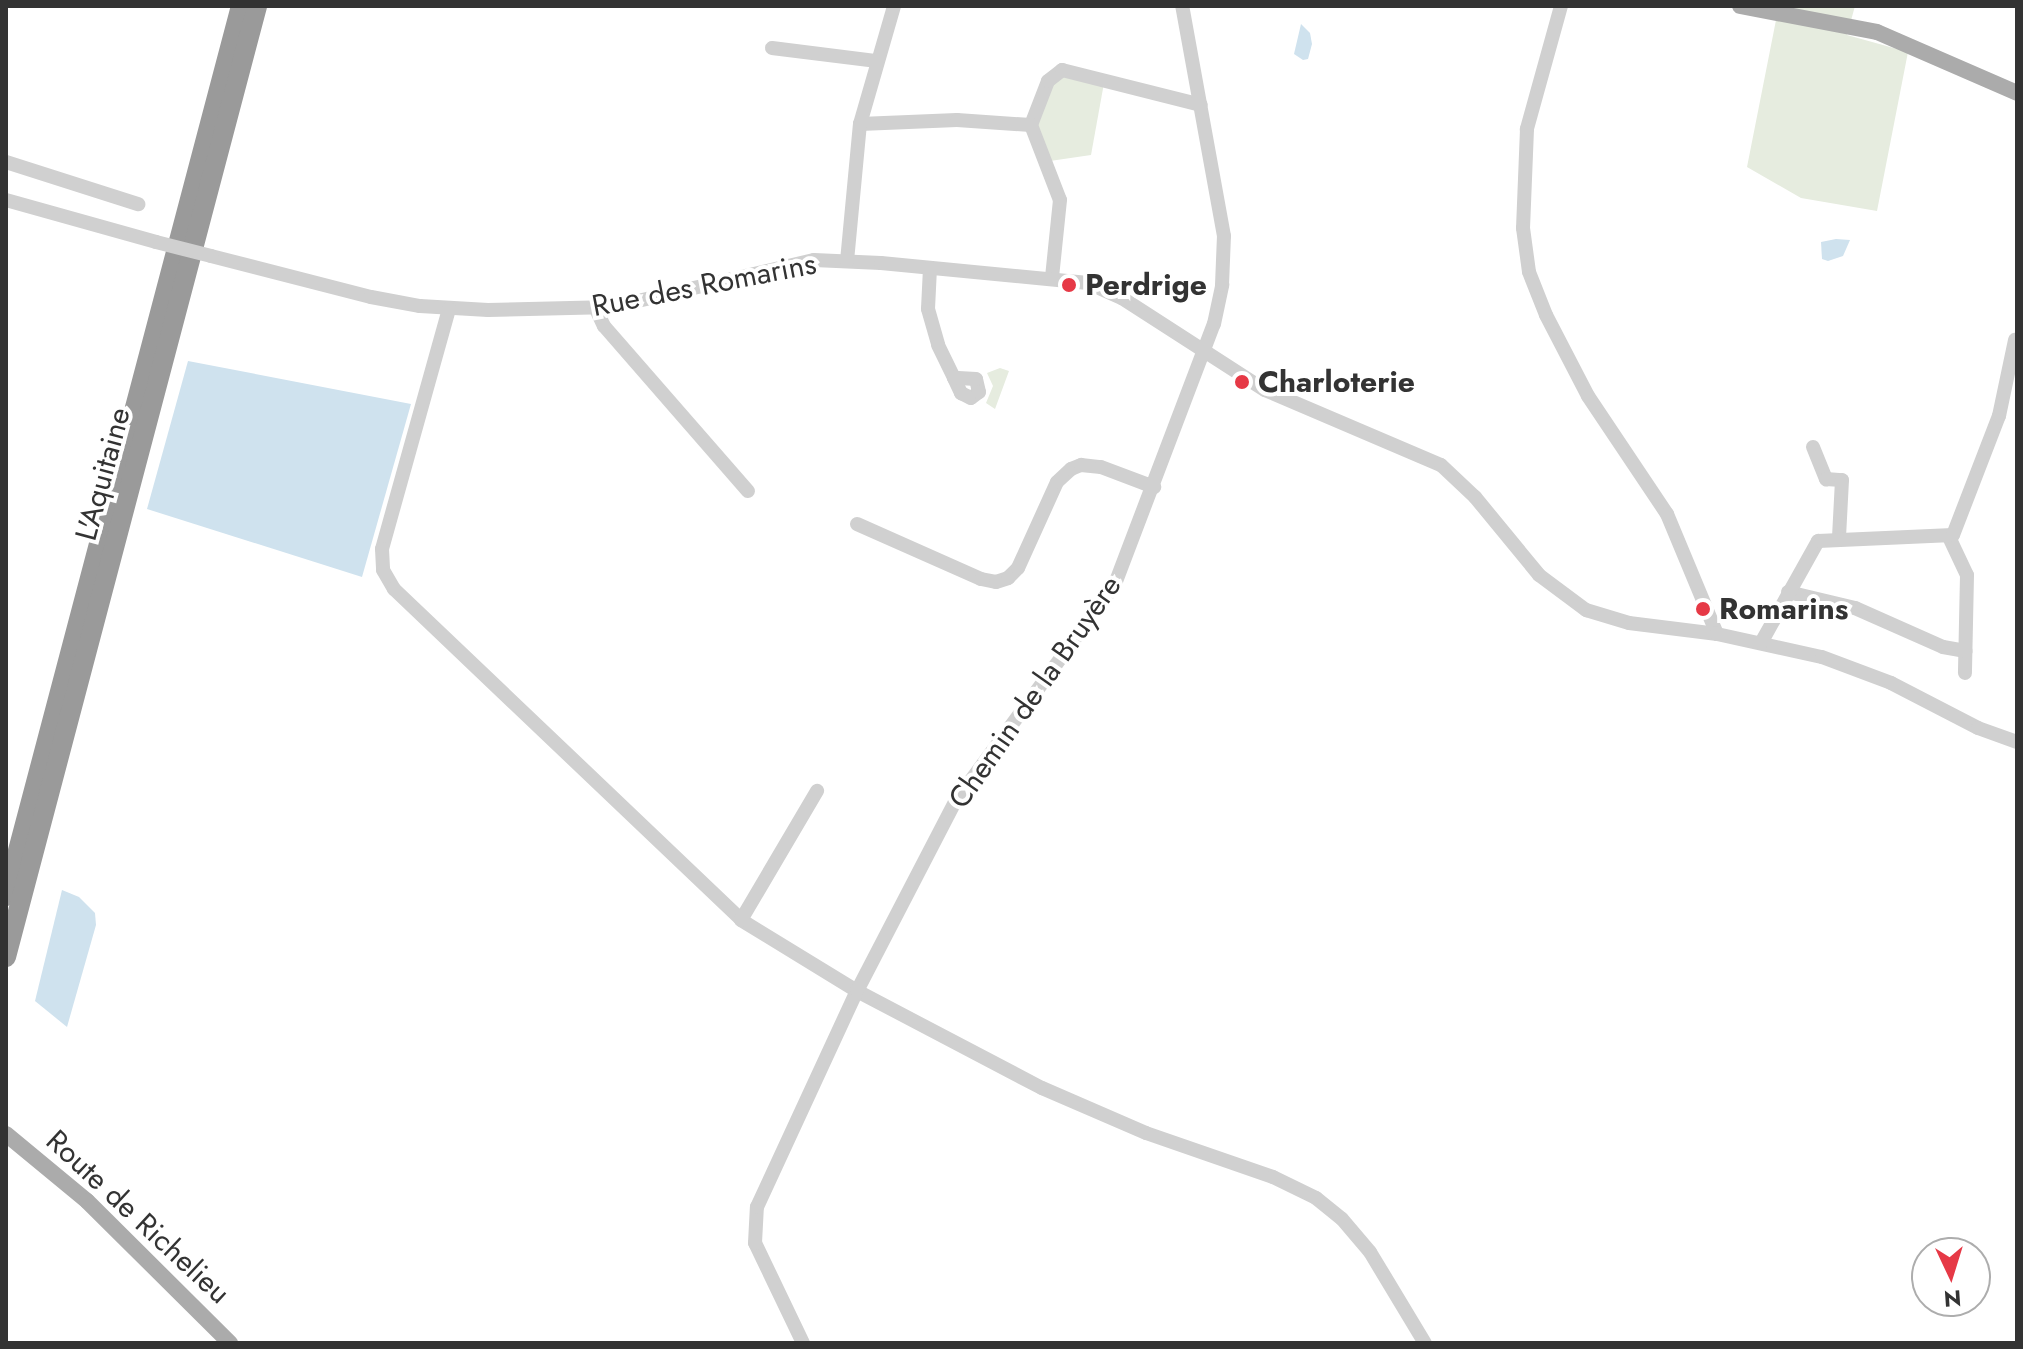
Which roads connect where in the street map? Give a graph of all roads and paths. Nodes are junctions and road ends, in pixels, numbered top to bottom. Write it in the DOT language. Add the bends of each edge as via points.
graph roads {
  1 [pos="241,6"];
  2 [pos="257,6"];
  3 [pos="894,6"];
  4 [pos="1182,6"];
  5 [pos="1561,6"];
  6 [pos="1740,6"];
  7 [pos="772,48"];
  8 [pos="877,61"];
  9 [pos="2017,93"];
  10 [pos="1201,105"];
  11 [pos="860,124"];
  12 [pos="1031,125"];
  13 [pos="6,162"];
  14 [pos="6,200"];
  15 [pos="138,204"];
  16 [pos="847,261"];
  17 [pos="930,268"];
  18 [pos="1052,278"];
  19 [pos="449,309"];
  20 [pos="596,309"];
  21 [pos="2015,340"];
  22 [pos="1204,353"];
  23 [pos="954,378"];
  24 [pos="1813,447"];
  25 [pos="1154,487"];
  26 [pos="748,491"];
  27 [pos="857,524"];
  28 [pos="1949,537"];
  29 [pos="1839,538"];
  30 [pos="1788,592"];
  31 [pos="1717,634"];
  32 [pos="1761,643"];
  33 [pos="1966,651"];
  34 [pos="1965,673"];
  35 [pos="2017,742"];
  36 [pos="817,791"];
  37 [pos="6,896"];
  38 [pos="741,920"];
  39 [pos="6,957"];
  40 [pos="857,991"];
  41 [pos="6,1134"];
  42 [pos="230,1343"];
  43 [pos="803,1343"];
  44 [pos="1425,1343"];
  1 -- 37 [label="highway, L'Aquitaine"];
  2 -- 39 [label="highway, L'Aquitaine"];
  3 -- 8 [label="street"];
  4 -- 10 [label="street, Chemin de la Bruyère"];
  5 -- 31 [label="street" via="1527,129 1523,228 1529,272 1588,396 1667,514"];
  6 -- 9 [label="main road" via="1877,32"];
  7 -- 8 [label="street"];
  8 -- 11 [label="street"];
  10 -- 12 [label="street" via="1062,70 1048,81"];
  10 -- 22 [label="street, Chemin de la Bruyère" via="1224,236 1218,307"];
  11 -- 12 [label="street" via="957,120"];
  11 -- 16 [label="street"];
  12 -- 18 [label="street" via="1060,200"];
  13 -- 15 [label="street"];
  14 -- 19 [label="street, Rue des Romarins, bridge" via="371,297"];
  16 -- 17 [label="street, Rue des Romarins"];
  16 -- 20 [label="street, Rue des Romarins" via="795,263"];
  17 -- 18 [label="street, Rue des Romarins"];
  17 -- 23 [label="street" via="930,321"];
  18 -- 22 [label="street, Rue des Romarins" via="1110,292"];
  19 -- 20 [label="street, Rue des Romarins"];
  19 -- 38 [label="street" via="382,549 387,580"];
  20 -- 26 [label="street" via="604,326"];
  21 -- 28 [label="street" via="1999,416"];
  22 -- 25 [label="street, Chemin de la Bruyère"];
  22 -- 31 [label="street, Rue des Romarins" via="1277,396 1441,465 1475,497 1539,575 1586,610 1629,623"];
  24 -- 29 [label="street" via="1826,479 1842,480"];
  25 -- 27 [label="street" via="1101,467 1071,469 1057,482 1018,568 996,582"];
  25 -- 40 [label="street, Chemin de la Bruyère" via="1106,601 955,802"];
  28 -- 29 [label="street"];
  28 -- 33 [label="street" via="1967,575"];
  29 -- 30 [label="street" via="1814,545"];
  30 -- 32 [label="street"];
  30 -- 33 [label="street" via="1855,608 1943,647"];
  31 -- 32 [label="street, Rue des Romarins"];
  32 -- 35 [label="street, Rue des Romarins" via="1842,663"];
  33 -- 34 [label="street"];
  36 -- 38 [label="street"];
  38 -- 40 [label="street"];
  40 -- 43 [label="street, Chemin de la Bruyère" via="754,1219 759,1255"];
  40 -- 44 [label="street" via="1081,1106 1316,1198 1370,1252"];
  41 -- 42 [label="main road, Route de Richelieu" via="87,1201"];
}
